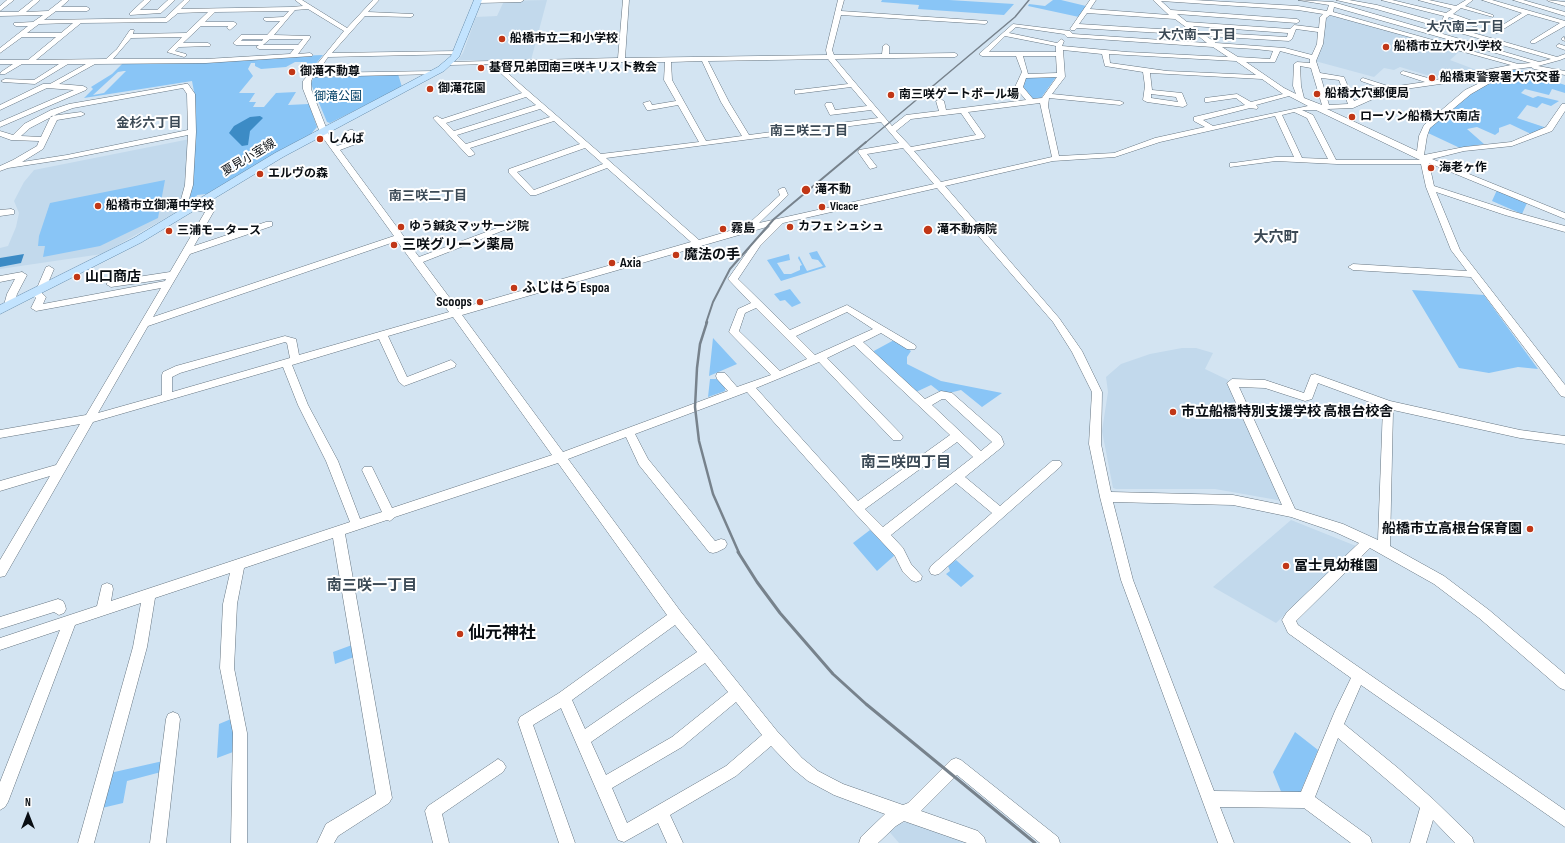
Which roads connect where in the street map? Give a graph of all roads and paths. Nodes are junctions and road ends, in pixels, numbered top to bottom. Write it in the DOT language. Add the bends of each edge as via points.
graph roads {
  1 [pos="11,0"];
  2 [pos="37,0"];
  3 [pos="66,0"];
  4 [pos="148,0"];
  5 [pos="172,0"];
  6 [pos="187,0"];
  7 [pos="298,0"];
  8 [pos="376,0"];
  9 [pos="478,0"];
  10 [pos="521,0"];
  11 [pos="626,0"];
  12 [pos="841,0"];
  13 [pos="1093,0"];
  14 [pos="1156,0"];
  15 [pos="1163,0"];
  16 [pos="1301,0"];
  17 [pos="1308,0"];
  18 [pos="1384,0"];
  19 [pos="1421,0"];
  20 [pos="1485,0"];
  21 [pos="1520,0"];
  22 [pos="1550,0"];
  23 [pos="1395,1"];
  24 [pos="1468,1"];
  25 [pos="1241,2"];
  26 [pos="1335,2"];
  27 [pos="1565,4"];
  28 [pos="1260,5"];
  29 [pos="310,7"];
  30 [pos="87,8"];
  31 [pos="1513,8"];
  32 [pos="54,9"];
  33 [pos="291,9"];
  34 [pos="1140,9"];
  35 [pos="1454,9"];
  36 [pos="214,10"];
  37 [pos="176,11"];
  38 [pos="1086,11"];
  39 [pos="1168,11"];
  40 [pos="1499,11"];
  41 [pos="1528,12"];
  42 [pos="1,13"];
  43 [pos="48,13"];
  44 [pos="838,13"];
  45 [pos="1111,13"];
  46 [pos="1329,13"];
  47 [pos="19,14"];
  48 [pos="132,14"];
  49 [pos="363,14"];
  50 [pos="1133,14"];
  51 [pos="1565,14"];
  52 [pos="411,15"];
  53 [pos="1492,16"];
  54 [pos="1541,16"];
  55 [pos="1176,17"];
  56 [pos="1265,18"];
  57 [pos="1479,18"];
  58 [pos="266,19"];
  59 [pos="284,19"];
  60 [pos="124,21"];
  61 [pos="143,21"];
  62 [pos="1297,21"];
  63 [pos="1564,21"];
  64 [pos="79,22"];
  65 [pos="94,22"];
  66 [pos="985,22"];
  67 [pos="1529,22"];
  68 [pos="36,23"];
  69 [pos="16,24"];
  70 [pos="199,24"];
  71 [pos="1186,24"];
  72 [pos="1441,25"];
  73 [pos="1475,25"];
  74 [pos="625,26"];
  75 [pos="634,26"];
  76 [pos="1077,26"];
  77 [pos="230,28"];
  78 [pos="1113,28"];
  79 [pos="1137,29"];
  80 [pos="347,30"];
  81 [pos="1322,30"];
  82 [pos="1293,31"];
  83 [pos="1495,32"];
  84 [pos="1434,33"];
  85 [pos="1004,34"];
  86 [pos="1069,34"];
  87 [pos="1200,34"];
  88 [pos="62,35"];
  89 [pos="188,35"];
  90 [pos="129,36"];
  91 [pos="17,37"];
  92 [pos="268,37"];
  93 [pos="0,40"];
  94 [pos="1428,40"];
  95 [pos="1138,42"];
  96 [pos="1533,42"];
  97 [pos="177,45"];
  98 [pos="208,45"];
  99 [pos="261,45"];
  100 [pos="1216,45"];
  101 [pos="886,46"];
  102 [pos="299,47"];
  103 [pos="1059,49"];
  104 [pos="1,50"];
  105 [pos="1278,50"];
  106 [pos="1105,52"];
  107 [pos="457,53"];
  108 [pos="1019,54"];
  109 [pos="293,55"];
  110 [pos="310,55"];
  111 [pos="326,55"];
  112 [pos="955,55"];
  113 [pos="1142,55"];
  114 [pos="885,56"];
  115 [pos="1565,56"];
  116 [pos="830,57"];
  117 [pos="249,58"];
  118 [pos="792,58"];
  119 [pos="1314,58"];
  120 [pos="1558,59"];
  121 [pos="723,60"];
  122 [pos="1239,60"];
  123 [pos="178,61"];
  124 [pos="622,61"];
  125 [pos="0,62"];
  126 [pos="19,62"];
  127 [pos="29,62"];
  128 [pos="92,62"];
  129 [pos="107,62"];
  130 [pos="570,62"];
  131 [pos="668,62"];
  132 [pos="705,62"];
  133 [pos="65,63"];
  134 [pos="1542,63"];
  135 [pos="449,64"];
  136 [pos="494,64"];
  137 [pos="1181,65"];
  138 [pos="1530,65"];
  139 [pos="1314,66"];
  140 [pos="1520,66"];
  141 [pos="1146,70"];
  142 [pos="1495,70"];
  143 [pos="4,73"];
  144 [pos="435,73"];
  145 [pos="1403,73"];
  146 [pos="1565,73"];
  147 [pos="311,75"];
  148 [pos="1061,75"];
  149 [pos="1316,75"];
  150 [pos="1023,76"];
  151 [pos="1263,77"];
  152 [pos="1363,80"];
  153 [pos="5,81"];
  154 [pos="1436,83"];
  155 [pos="853,85"];
  156 [pos="51,86"];
  157 [pos="1392,89"];
  158 [pos="798,92"];
  159 [pos="1148,92"];
  160 [pos="528,94"];
  161 [pos="1290,94"];
  162 [pos="1046,98"];
  163 [pos="1207,99"];
  164 [pos="1301,99"];
  165 [pos="940,101"];
  166 [pos="1031,101"];
  167 [pos="680,102"];
  168 [pos="647,103"];
  169 [pos="1120,103"];
  170 [pos="829,105"];
  171 [pos="1201,105"];
  172 [pos="1251,105"];
  173 [pos="1352,105"];
  174 [pos="1,106"];
  175 [pos="541,106"];
  176 [pos="1565,106"];
  177 [pos="1317,107"];
  178 [pos="1326,107"];
  179 [pos="485,108"];
  180 [pos="873,108"];
  181 [pos="962,109"];
  182 [pos="1295,110"];
  183 [pos="1226,112"];
  184 [pos="943,113"];
  185 [pos="82,114"];
  186 [pos="1278,114"];
  187 [pos="1268,116"];
  188 [pos="555,118"];
  189 [pos="497,120"];
  190 [pos="882,120"];
  191 [pos="0,125"];
  192 [pos="1211,128"];
  193 [pos="324,130"];
  194 [pos="891,131"];
  195 [pos="192,132"];
  196 [pos="350,132"];
  197 [pos="510,132"];
  198 [pos="452,134"];
  199 [pos="5,136"];
  200 [pos="746,137"];
  201 [pos="44,139"];
  202 [pos="703,142"];
  203 [pos="586,145"];
  204 [pos="464,147"];
  205 [pos="906,147"];
  206 [pos="336,149"];
  207 [pos="471,154"];
  208 [pos="599,157"];
  209 [pos="1423,158"];
  210 [pos="1056,159"];
  211 [pos="1299,160"];
  212 [pos="1333,161"];
  213 [pos="608,165"];
  214 [pos="1233,165"];
  215 [pos="9,166"];
  216 [pos="873,167"];
  217 [pos="0,169"];
  218 [pos="940,185"];
  219 [pos="1430,187"];
  220 [pos="782,190"];
  221 [pos="192,208"];
  222 [pos="11,212"];
  223 [pos="0,214"];
  224 [pos="181,214"];
  225 [pos="1565,216"];
  226 [pos="780,222"];
  227 [pos="269,224"];
  228 [pos="508,227"];
  229 [pos="750,228"];
  230 [pos="1565,229"];
  231 [pos="400,237"];
  232 [pos="698,244"];
  233 [pos="186,252"];
  234 [pos="418,261"];
  235 [pos="1353,267"];
  236 [pos="49,269"];
  237 [pos="1475,274"];
  238 [pos="0,279"];
  239 [pos="171,279"];
  240 [pos="111,284"];
  241 [pos="39,290"];
  242 [pos="12,294"];
  243 [pos="0,296"];
  244 [pos="757,304"];
  245 [pos="4,307"];
  246 [pos="456,313"];
  247 [pos="146,323"];
  248 [pos="879,330"];
  249 [pos="382,335"];
  250 [pos="789,335"];
  251 [pos="856,342"];
  252 [pos="911,347"];
  253 [pos="817,359"];
  254 [pos="291,361"];
  255 [pos="451,364"];
  256 [pos="721,376"];
  257 [pos="779,376"];
  258 [pos="1552,376"];
  259 [pos="1565,376"];
  260 [pos="749,387"];
  261 [pos="735,392"];
  262 [pos="1565,393"];
  263 [pos="167,397"];
  264 [pos="923,405"];
  265 [pos="1388,405"];
  266 [pos="90,418"];
  267 [pos="629,432"];
  268 [pos="0,434"];
  269 [pos="957,436"];
  270 [pos="897,437"];
  271 [pos="1565,440"];
  272 [pos="561,457"];
  273 [pos="982,458"];
  274 [pos="1056,464"];
  275 [pos="60,468"];
  276 [pos="368,470"];
  277 [pos="957,477"];
  278 [pos="0,486"];
  279 [pos="1106,497"];
  280 [pos="857,508"];
  281 [pos="1291,512"];
  282 [pos="1001,513"];
  283 [pos="390,516"];
  284 [pos="357,526"];
  285 [pos="338,532"];
  286 [pos="882,535"];
  287 [pos="1370,541"];
  288 [pos="721,544"];
  289 [pos="1384,549"];
  290 [pos="238,565"];
  291 [pos="935,570"];
  292 [pos="0,572"];
  293 [pos="916,576"];
  294 [pos="107,589"];
  295 [pos="149,594"];
  296 [pos="58,609"];
  297 [pos="103,609"];
  298 [pos="676,616"];
  299 [pos="71,619"];
  300 [pos="0,623"];
  301 [pos="0,644"];
  302 [pos="706,654"];
  303 [pos="1356,683"];
  304 [pos="1565,683"];
  305 [pos="737,693"];
  306 [pos="564,698"];
  307 [pos="173,719"];
  308 [pos="1336,728"];
  309 [pos="772,736"];
  310 [pos="582,740"];
  311 [pos="498,767"];
  312 [pos="603,785"];
  313 [pos="1209,799"];
  314 [pos="1306,800"];
  315 [pos="0,802"];
  316 [pos="1429,805"];
  317 [pos="660,813"];
  318 [pos="903,813"];
  319 [pos="1565,819"];
  320 [pos="86,843"];
  321 [pos="158,843"];
  322 [pos="239,843"];
  323 [pos="325,843"];
  324 [pos="441,843"];
  325 [pos="567,843"];
  326 [pos="675,843"];
  327 [pos="867,843"];
  328 [pos="978,843"];
  329 [pos="1052,843"];
  330 [pos="1226,843"];
  331 [pos="1364,843"];
  332 [pos="1418,843"];
  333 [pos="1466,843"];
  1 -- 42 [label="street"];
  2 -- 47 [label="street"];
  3 -- 32 [label="street"];
  4 -- 48 [label="street"];
  5 -- 48 [label="street" via="159,12"];
  6 -- 37 [label="street"];
  7 -- 29 [label="street"];
  8 -- 49 [label="street"];
  9 -- 10 [label="street"];
  9 -- 107 [label="main road, 夏見小室線"];
  11 -- 74 [label="street"];
  12 -- 44 [label="street"];
  13 -- 38 [label="street"];
  14 -- 39 [label="street"];
  15 -- 25 [label="street"];
  16 -- 17 [label="street"];
  17 -- 26 [label="street"];
  18 -- 23 [label="street"];
  19 -- 35 [label="street"];
  20 -- 31 [label="street"];
  21 -- 31 [label="street"];
  21 -- 51 [label="street"];
  22 -- 27 [label="street"];
  23 -- 35 [label="street"];
  24 -- 35 [label="street"];
  24 -- 40 [label="street"];
  25 -- 28 [label="street"];
  26 -- 46 [label="street"];
  26 -- 72 [label="street" via="1377,7"];
  26 -- 84 [label="street"];
  28 -- 46 [label="street"];
  28 -- 56 [label="street"];
  29 -- 33 [label="street"];
  29 -- 80 [label="street"];
  30 -- 32 [label="street"];
  31 -- 41 [label="street"];
  32 -- 43 [label="street"];
  33 -- 36 [label="street" via="258,12"];
  33 -- 59 [label="street"];
  34 -- 39 [label="street"];
  35 -- 53 [label="street"];
  35 -- 57 [label="street"];
  35 -- 72 [label="street"];
  35 -- 73 [label="street"];
  36 -- 37 [label="street"];
  36 -- 70 [label="street"];
  37 -- 61 [label="street" via="167,20"];
  38 -- 45 [label="street"];
  38 -- 76 [label="street"];
  39 -- 55 [label="street"];
  39 -- 56 [label="street"];
  41 -- 54 [label="street"];
  41 -- 83 [label="street"];
  42 -- 47 [label="street"];
  43 -- 47 [label="street"];
  43 -- 68 [label="street"];
  44 -- 66 [label="street"];
  44 -- 116 [label="street" via="829,50"];
  45 -- 50 [label="street"];
  45 -- 78 [label="street"];
  46 -- 81 [label="street" via="1323,17"];
  46 -- 94 [label="street"];
  48 -- 60 [label="street"];
  48 -- 65 [label="street" via="101,16"];
  49 -- 52 [label="street"];
  49 -- 80 [label="street"];
  50 -- 55 [label="street"];
  50 -- 79 [label="street"];
  54 -- 63 [label="street"];
  54 -- 67 [label="street"];
  55 -- 71 [label="street"];
  56 -- 62 [label="street"];
  58 -- 59 [label="street"];
  59 -- 92 [label="street"];
  60 -- 61 [label="street"];
  60 -- 65 [label="street"];
  61 -- 90 [label="street"];
  63 -- 96 [label="street"];
  64 -- 65 [label="street"];
  64 -- 68 [label="street"];
  64 -- 88 [label="street"];
  68 -- 69 [label="street"];
  68 -- 91 [label="street"];
  70 -- 77 [label="street" via="234,24"];
  70 -- 89 [label="street"];
  71 -- 82 [label="street"];
  71 -- 87 [label="street"];
  72 -- 84 [label="street"];
  72 -- 120 [label="street"];
  74 -- 75 [label="street"];
  74 -- 124 [label="street"];
  76 -- 78 [label="street"];
  76 -- 86 [label="street"];
  78 -- 79 [label="street"];
  79 -- 87 [label="street"];
  80 -- 111 [label="street"];
  81 -- 82 [label="street" via="1294,27"];
  81 -- 119 [label="street"];
  82 -- 87 [label="street" via="1289,39"];
  84 -- 94 [label="street"];
  84 -- 134 [label="street"];
  85 -- 86 [label="street" via="1015,24"];
  85 -- 103 [label="street"];
  85 -- 108 [label="street" via="984,54"];
  86 -- 95 [label="street"];
  86 -- 103 [label="street"];
  87 -- 100 [label="street"];
  88 -- 91 [label="street"];
  88 -- 127 [label="street"];
  89 -- 90 [label="street"];
  89 -- 97 [label="street"];
  90 -- 129 [label="street"];
  91 -- 93 [label="street"];
  91 -- 104 [label="street"];
  92 -- 99 [label="street"];
  92 -- 99 [label="street" via="241,37 236,43"];
  92 -- 102 [label="street" via="308,38"];
  94 -- 140 [label="street"];
  95 -- 100 [label="street"];
  95 -- 113 [label="street"];
  97 -- 98 [label="street"];
  97 -- 123 [label="street" via="170,53 185,54"];
  99 -- 102 [label="street"];
  99 -- 117 [label="street"];
  100 -- 105 [label="street"];
  100 -- 122 [label="street"];
  101 -- 114 [label="street"];
  102 -- 109 [label="street"];
  103 -- 106 [label="street"];
  103 -- 108 [label="street"];
  103 -- 148 [label="street"];
  105 -- 119 [label="street"];
  105 -- 122 [label="street" via="1273,61"];
  106 -- 113 [label="street"];
  106 -- 141 [label="street" via="1107,65"];
  107 -- 111 [label="street"];
  107 -- 135 [label="main road, 夏見小室線"];
  108 -- 150 [label="street" via="1025,72"];
  109 -- 110 [label="street"];
  109 -- 117 [label="street"];
  111 -- 147 [label="street"];
  112 -- 114 [label="street"];
  113 -- 137 [label="street"];
  114 -- 116 [label="street"];
  115 -- 120 [label="street"];
  116 -- 118 [label="street"];
  116 -- 155 [label="street"];
  117 -- 123 [label="street"];
  118 -- 121 [label="street"];
  118 -- 121 [label="street" via="779,62"];
  119 -- 139 [label="street"];
  120 -- 134 [label="street"];
  121 -- 131 [label="street"];
  121 -- 132 [label="street"];
  122 -- 137 [label="street"];
  122 -- 151 [label="street"];
  123 -- 129 [label="street"];
  124 -- 130 [label="street"];
  124 -- 131 [label="street"];
  125 -- 126 [label="street"];
  126 -- 127 [label="street"];
  126 -- 143 [label="street"];
  127 -- 133 [label="street"];
  128 -- 129 [label="street"];
  128 -- 133 [label="street"];
  128 -- 156 [label="street"];
  130 -- 131 [label="street"];
  130 -- 135 [label="street"];
  130 -- 136 [label="street"];
  131 -- 132 [label="street"];
  131 -- 167 [label="street" via="668,80"];
  132 -- 200 [label="street"];
  133 -- 153 [label="street" via="35,82"];
  134 -- 138 [label="street"];
  135 -- 136 [label="street"];
  135 -- 144 [label="main road, 夏見小室線"];
  136 -- 160 [label="street"];
  137 -- 141 [label="street"];
  137 -- 151 [label="street"];
  138 -- 140 [label="street"];
  138 -- 146 [label="street"];
  139 -- 149 [label="street"];
  139 -- 164 [label="street" via="1297,64 1297,86"];
  140 -- 142 [label="street"];
  141 -- 159 [label="street"];
  142 -- 154 [label="street"];
  142 -- 209 [label="street" via="1498,72 1494,78 1468,92 1427,127"];
  144 -- 147 [label="street"];
  144 -- 193 [label="main road, 夏見小室線"];
  145 -- 154 [label="street"];
  147 -- 193 [label="street" via="306,81 307,88"];
  148 -- 150 [label="street"];
  148 -- 162 [label="street"];
  149 -- 173 [label="street" via="1342,78"];
  149 -- 178 [label="street"];
  150 -- 166 [label="street" via="1019,87"];
  151 -- 161 [label="street"];
  152 -- 157 [label="street"];
  154 -- 157 [label="street"];
  155 -- 158 [label="street"];
  155 -- 180 [label="street"];
  156 -- 174 [label="street"];
  156 -- 191 [label="street" via="83,88"];
  157 -- 173 [label="street"];
  160 -- 175 [label="street"];
  160 -- 179 [label="street"];
  161 -- 164 [label="street"];
  161 -- 172 [label="street"];
  162 -- 166 [label="street"];
  162 -- 169 [label="street"];
  162 -- 210 [label="street" via="1045,117"];
  163 -- 171 [label="street"];
  163 -- 172 [label="street" via="1237,96"];
  163 -- 183 [label="street"];
  164 -- 177 [label="street"];
  165 -- 184 [label="street"];
  166 -- 181 [label="street"];
  167 -- 168 [label="street" via="650,108"];
  167 -- 202 [label="street"];
  170 -- 180 [label="street" via="833,113"];
  172 -- 183 [label="street"];
  172 -- 187 [label="street"];
  173 -- 178 [label="street"];
  175 -- 188 [label="street"];
  175 -- 189 [label="street"];
  176 -- 209 [label="street" via="1549,129 1512,144 1464,149"];
  177 -- 178 [label="street"];
  177 -- 182 [label="street"];
  177 -- 209 [label="street"];
  179 -- 189 [label="street"];
  179 -- 198 [label="street" via="439,120"];
  180 -- 190 [label="street"];
  181 -- 184 [label="street"];
  181 -- 205 [label="street" via="981,136"];
  182 -- 186 [label="street"];
  182 -- 212 [label="street" via="1310,117"];
  183 -- 192 [label="street" via="1197,118"];
  184 -- 194 [label="street" via="909,117"];
  185 -- 201 [label="street" via="54,118"];
  186 -- 187 [label="street"];
  186 -- 211 [label="street"];
  187 -- 192 [label="street"];
  188 -- 197 [label="street"];
  188 -- 203 [label="street"];
  189 -- 197 [label="street"];
  189 -- 198 [label="street"];
  190 -- 194 [label="street"];
  190 -- 200 [label="street"];
  192 -- 210 [label="street" via="1158,140 1115,155"];
  193 -- 206 [label="street"];
  193 -- 221 [label="main road, 夏見小室線"];
  194 -- 205 [label="street"];
  195 -- 199 [label="street" via="191,94 185,86 72,106"];
  195 -- 215 [label="street"];
  195 -- 224 [label="street" via="189,185"];
  196 -- 206 [label="street" via="357,142"];
  197 -- 204 [label="street"];
  198 -- 204 [label="street"];
  199 -- 201 [label="street"];
  200 -- 202 [label="street"];
  201 -- 215 [label="street" via="38,148"];
  202 -- 208 [label="street"];
  203 -- 208 [label="street"];
  203 -- 213 [label="street" via="512,171 533,193"];
  204 -- 207 [label="street"];
  205 -- 216 [label="street" via="862,152"];
  205 -- 218 [label="street"];
  206 -- 231 [label="street"];
  208 -- 213 [label="street"];
  209 -- 212 [label="street"];
  209 -- 219 [label="street"];
  209 -- 225 [label="street"];
  210 -- 218 [label="street"];
  211 -- 212 [label="street"];
  211 -- 214 [label="street" via="1276,159"];
  213 -- 232 [label="street"];
  215 -- 217 [label="street"];
  218 -- 226 [label="street"];
  218 -- 279 [label="street" via="1056,320 1077,351 1098,398 1095,444"];
  219 -- 230 [label="street"];
  219 -- 237 [label="street" via="1456,250"];
  220 -- 229 [label="street" via="784,195"];
  221 -- 224 [label="main road, 夏見小室線"];
  221 -- 233 [label="street" via="210,211"];
  222 -- 223 [label="street"];
  224 -- 241 [label="main road, 夏見小室線" via="138,240"];
  226 -- 229 [label="street"];
  226 -- 244 [label="street" via="757,244 733,279"];
  227 -- 233 [label="street"];
  228 -- 234 [label="street"];
  229 -- 232 [label="street"];
  231 -- 234 [label="street"];
  231 -- 247 [label="street"];
  232 -- 246 [label="street"];
  233 -- 239 [label="street"];
  234 -- 246 [label="street"];
  235 -- 237 [label="street"];
  236 -- 241 [label="street"];
  237 -- 258 [label="street"];
  238 -- 242 [label="street" via="22,275"];
  239 -- 240 [label="street"];
  239 -- 241 [label="street" via="36,308 41,297"];
  239 -- 247 [label="street"];
  241 -- 245 [label="main road, 夏見小室線"];
  242 -- 243 [label="street"];
  242 -- 245 [label="street"];
  244 -- 250 [label="street"];
  244 -- 257 [label="street" via="741,311 734,332"];
  246 -- 249 [label="street"];
  246 -- 272 [label="street"];
  247 -- 266 [label="street"];
  248 -- 250 [label="street" via="847,308"];
  248 -- 251 [label="street"];
  248 -- 252 [label="street"];
  249 -- 254 [label="street"];
  249 -- 255 [label="street" via="404,382"];
  250 -- 253 [label="street"];
  251 -- 253 [label="street"];
  251 -- 264 [label="street"];
  253 -- 257 [label="street"];
  253 -- 270 [label="street"];
  254 -- 263 [label="street"];
  254 -- 263 [label="street" via="292,340 285,339 176,370 167,375"];
  254 -- 284 [label="street" via="303,405 332,461"];
  256 -- 261 [label="street"];
  257 -- 260 [label="street"];
  258 -- 259 [label="street"];
  258 -- 262 [label="street"];
  260 -- 261 [label="street"];
  260 -- 280 [label="street"];
  261 -- 267 [label="street"];
  263 -- 266 [label="street"];
  264 -- 269 [label="street"];
  264 -- 273 [label="street" via="941,395 948,396 997,439 998,444"];
  265 -- 271 [label="street" via="1520,434"];
  265 -- 281 [label="street" via="1315,378 1308,396 1305,397 1265,384 1232,383"];
  265 -- 289 [label="street"];
  266 -- 268 [label="street"];
  266 -- 275 [label="street"];
  267 -- 272 [label="street"];
  267 -- 288 [label="street" via="643,462 713,548"];
  269 -- 273 [label="street"];
  269 -- 280 [label="street"];
  272 -- 283 [label="street"];
  272 -- 298 [label="street"];
  273 -- 277 [label="street"];
  274 -- 282 [label="street"];
  275 -- 278 [label="street"];
  275 -- 292 [label="street"];
  276 -- 283 [label="street"];
  277 -- 282 [label="street"];
  277 -- 286 [label="street"];
  279 -- 281 [label="street" via="1218,498"];
  279 -- 313 [label="street" via="1127,580"];
  280 -- 286 [label="street"];
  281 -- 287 [label="street"];
  282 -- 291 [label="street"];
  283 -- 284 [label="street"];
  284 -- 285 [label="street"];
  285 -- 290 [label="street"];
  285 -- 323 [label="street" via="384,798 332,830"];
  286 -- 293 [label="street" via="899,552 907,568"];
  287 -- 289 [label="street"];
  287 -- 319 [label="street" via="1292,616 1289,620 1293,629"];
  289 -- 304 [label="street" via="1462,596"];
  290 -- 295 [label="street"];
  290 -- 322 [label="street" via="230,604 227,668 240,733"];
  294 -- 297 [label="street"];
  295 -- 297 [label="street"];
  295 -- 320 [label="street" via="140,647"];
  296 -- 300 [label="street" via="58,605"];
  297 -- 299 [label="street"];
  298 -- 302 [label="street"];
  298 -- 306 [label="street"];
  299 -- 301 [label="street"];
  299 -- 315 [label="street"];
  302 -- 305 [label="street"];
  302 -- 310 [label="street"];
  303 -- 308 [label="street"];
  305 -- 309 [label="street"];
  305 -- 312 [label="street" via="677,742"];
  306 -- 310 [label="street"];
  306 -- 325 [label="street" via="525,722"];
  307 -- 321 [label="street"];
  308 -- 314 [label="street"];
  308 -- 316 [label="street"];
  309 -- 317 [label="street" via="731,771"];
  309 -- 318 [label="street" via="813,776 839,790"];
  310 -- 312 [label="street"];
  311 -- 324 [label="street" via="433,811"];
  312 -- 317 [label="street" via="624,834"];
  313 -- 314 [label="street"];
  313 -- 330 [label="street"];
  314 -- 331 [label="street"];
  316 -- 332 [label="street"];
  316 -- 333 [label="street"];
  317 -- 326 [label="street"];
  318 -- 327 [label="street" via="890,820"];
  318 -- 328 [label="street" via="972,837"];
  318 -- 329 [label="street" via="913,808 956,765"];
}
